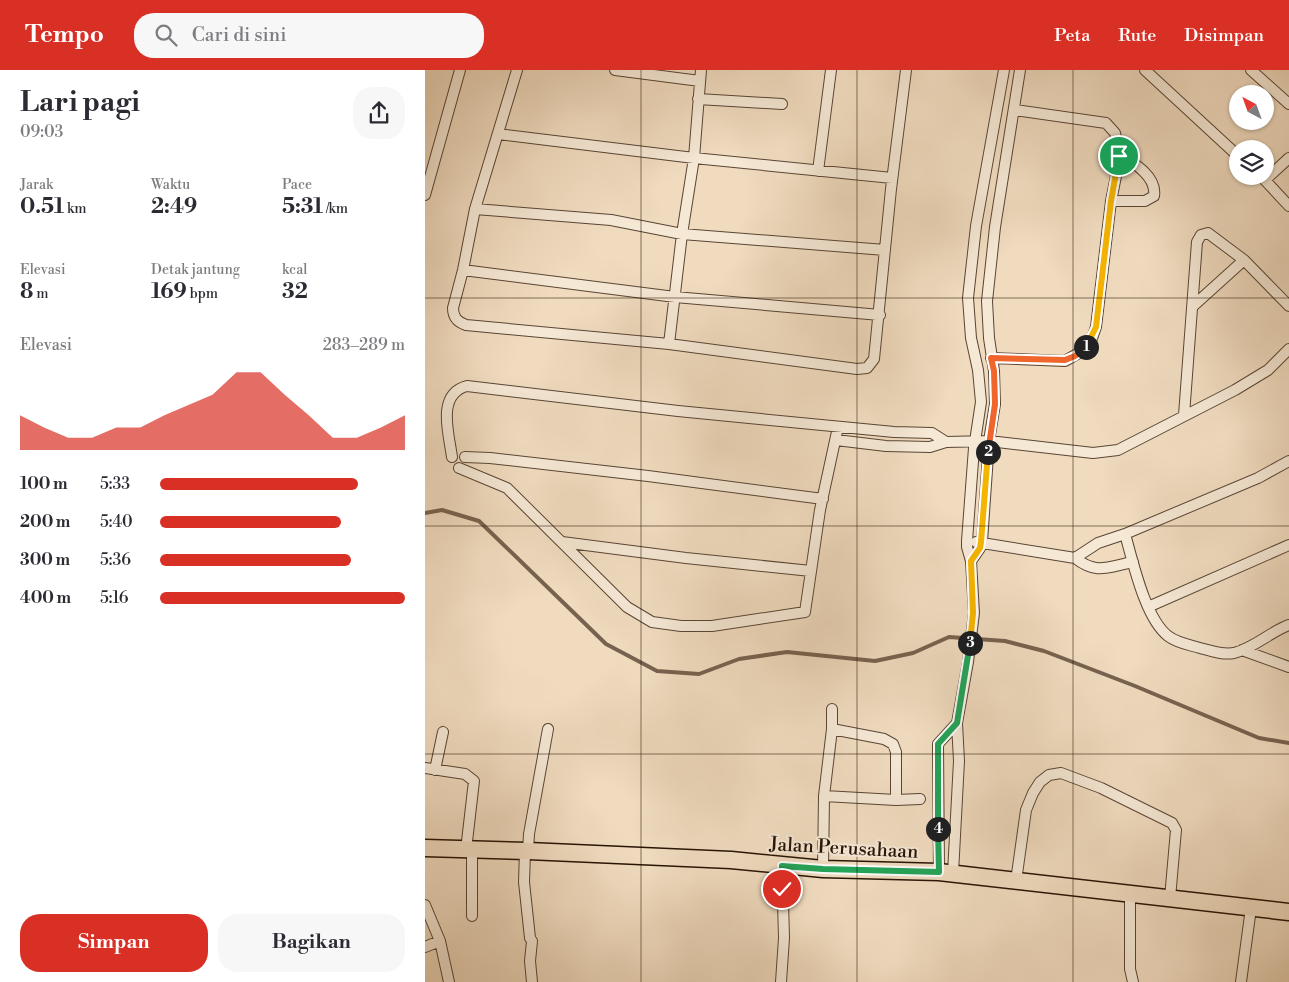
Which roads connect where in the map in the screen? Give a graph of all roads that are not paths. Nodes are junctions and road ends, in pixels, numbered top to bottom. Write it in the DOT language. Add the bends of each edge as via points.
graph roads {
  1 [pos="460,70"];
  2 [pos="517,70"];
  3 [pos="615,70"];
  4 [pos="701,70"];
  5 [pos="831,70"];
  6 [pos="905,70"];
  7 [pos="1003,70"];
  8 [pos="1021,70"];
  9 [pos="1145,70"];
  10 [pos="1251,70"];
  11 [pos="700,81"];
  12 [pos="698,99"];
  13 [pos="782,104"];
  14 [pos="1289,104"];
  15 [pos="1015,110"];
  16 [pos="498,134"];
  17 [pos="1229,148"];
  18 [pos="1119,156"];
  19 [pos="694,158"];
  20 [pos="1289,158"];
  21 [pos="1274,170"];
  22 [pos="818,171"];
  23 [pos="893,178"];
  24 [pos="1270,185"];
  25 [pos="425,195"];
  26 [pos="1111,201"];
  27 [pos="1289,206"];
  28 [pos="475,209"];
  29 [pos="977,226"];
  30 [pos="995,227"];
  31 [pos="682,234"];
  32 [pos="885,250"];
  33 [pos="1244,260"];
  34 [pos="463,270"];
  35 [pos="675,297"];
  36 [pos="1289,306"];
  37 [pos="1192,307"];
  38 [pos="880,315"];
  39 [pos="669,344"];
  40 [pos="1289,349"];
  41 [pos="991,358"];
  42 [pos="1184,415"];
  43 [pos="838,427"];
  44 [pos="901,432"];
  45 [pos="836,440"];
  46 [pos="989,441"];
  47 [pos="946,442"];
  48 [pos="975,442"];
  49 [pos="898,446"];
  50 [pos="452,457"];
  51 [pos="465,457"];
  52 [pos="1289,461"];
  53 [pos="459,468"];
  54 [pos="823,499"];
  55 [pos="1125,534"];
  56 [pos="967,541"];
  57 [pos="562,542"];
  58 [pos="981,542"];
  59 [pos="1289,545"];
  60 [pos="1075,558"];
  61 [pos="971,561"];
  62 [pos="1133,562"];
  63 [pos="811,571"];
  64 [pos="1147,606"];
  65 [pos="1288,628"];
  66 [pos="1242,650"];
  67 [pos="1289,667"];
  68 [pos="832,709"];
  69 [pos="957,723"];
  70 [pos="548,729"];
  71 [pos="832,730"];
  72 [pos="443,732"];
  73 [pos="430,769"];
  74 [pos="824,796"];
  75 [pos="920,799"];
  76 [pos="896,800"];
  77 [pos="938,813"];
  78 [pos="955,813"];
  79 [pos="425,848"];
  80 [pos="469,850"];
  81 [pos="526,851"];
  82 [pos="782,866"];
  83 [pos="823,869"];
  84 [pos="946,873"];
  85 [pos="1016,881"];
  86 [pos="1130,894"];
  87 [pos="1170,898"];
  88 [pos="425,905"];
  89 [pos="1251,908"];
  90 [pos="1289,912"];
  91 [pos="472,916"];
  92 [pos="440,941"];
  93 [pos="425,947"];
  94 [pos="449,982"];
  95 [pos="532,982"];
  96 [pos="781,982"];
  97 [pos="1133,982"];
  98 [pos="1241,982"];
  1 -- 25 [label="street"];
  2 -- 16 [label="street"];
  3 -- 11 [label="street"];
  4 -- 11 [label="street"];
  5 -- 22 [label="street"];
  6 -- 23 [label="street"];
  7 -- 29 [label="street"];
  8 -- 15 [label="street"];
  9 -- 17 [label="street"];
  10 -- 14 [label="street"];
  11 -- 12 [label="street"];
  12 -- 13 [label="street"];
  12 -- 19 [label="street"];
  15 -- 18 [label="street" via="1106,124 1115,133"];
  15 -- 30 [label="street"];
  16 -- 19 [label="street"];
  16 -- 28 [label="street"];
  18 -- 26 [label="street"];
  18 -- 26 [label="street" via="1133,162 1152,181 1156,188 1155,196 1145,201"];
  19 -- 22 [label="street"];
  19 -- 31 [label="street"];
  20 -- 21 [label="street"];
  22 -- 23 [label="street"];
  23 -- 32 [label="street"];
  24 -- 27 [label="street"];
  26 -- 41 [label="street" via="1096,327 1091,341 1084,350 1065,360"];
  28 -- 31 [label="street" via="611,220"];
  28 -- 34 [label="street"];
  29 -- 30 [label="street"];
  29 -- 48 [label="street" via="968,298 981,402"];
  30 -- 41 [label="street" via="987,301"];
  31 -- 32 [label="street"];
  31 -- 35 [label="street"];
  32 -- 38 [label="street"];
  33 -- 36 [label="street"];
  33 -- 37 [label="street"];
  33 -- 37 [label="street" via="1208,233 1201,234 1197,242"];
  34 -- 35 [label="street"];
  34 -- 39 [label="street" via="453,308 453,314 461,323"];
  35 -- 38 [label="street"];
  35 -- 39 [label="street"];
  37 -- 42 [label="street"];
  38 -- 39 [label="street" via="874,359 864,369"];
  40 -- 42 [label="street" via="1268,370"];
  41 -- 46 [label="street" via="995,404"];
  42 -- 46 [label="street" via="1118,450 1093,453"];
  43 -- 44 [label="street"];
  43 -- 45 [label="street"];
  43 -- 50 [label="street" via="467,386 454,392 447,407"];
  44 -- 47 [label="street" via="932,434"];
  44 -- 49 [label="street"];
  45 -- 49 [label="street"];
  45 -- 54 [label="street"];
  46 -- 48 [label="street"];
  46 -- 58 [label="street"];
  47 -- 48 [label="street"];
  47 -- 49 [label="street" via="930,447"];
  48 -- 56 [label="street"];
  50 -- 51 [label="street" via="459,453"];
  50 -- 53 [label="street" via="452,464"];
  51 -- 53 [label="street" via="465,464"];
  51 -- 54 [label="street"];
  52 -- 55 [label="street" via="1258,478"];
  53 -- 57 [label="street" via="507,488"];
  54 -- 63 [label="street"];
  55 -- 60 [label="street" via="1098,543"];
  55 -- 62 [label="street"];
  56 -- 58 [label="street"];
  56 -- 61 [label="street"];
  57 -- 63 [label="street"];
  57 -- 63 [label="street" via="627,607 653,622 681,626 712,626 805,612"];
  58 -- 60 [label="street"];
  58 -- 61 [label="street"];
  59 -- 64 [label="street"];
  60 -- 62 [label="street" via="1096,569"];
  61 -- 69 [label="street" via="973,613"];
  62 -- 64 [label="street"];
  64 -- 66 [label="street" via="1160,628 1177,642 1220,653"];
  65 -- 66 [label="street"];
  66 -- 67 [label="street"];
  68 -- 71 [label="street"];
  69 -- 77 [label="street" via="938,744"];
  69 -- 78 [label="street" via="959,761"];
  70 -- 81 [label="street"];
  71 -- 74 [label="street"];
  71 -- 76 [label="street" via="884,739 893,744 896,752"];
  72 -- 73 [label="street"];
  73 -- 80 [label="street" via="465,774 474,781"];
  74 -- 76 [label="street"];
  74 -- 83 [label="street"];
  75 -- 76 [label="street"];
  77 -- 78 [label="street"];
  77 -- 84 [label="street"];
  78 -- 84 [label="street"];
  79 -- 80 [label="main road, Jalan Perusahaan"];
  80 -- 81 [label="main road, Jalan Perusahaan"];
  80 -- 91 [label="street"];
  81 -- 82 [label="main road, Jalan Perusahaan" via="731,860"];
  81 -- 95 [label="street" via="525,901 532,941"];
  82 -- 83 [label="main road, Jalan Perusahaan"];
  82 -- 96 [label="street" via="784,938"];
  83 -- 84 [label="main road, Jalan Perusahaan"];
  84 -- 85 [label="main road, Jalan Perusahaan"];
  85 -- 86 [label="main road, Jalan Perusahaan"];
  85 -- 87 [label="street" via="1026,810 1033,793 1049,775 1061,773 1101,788 1172,823 1176,830"];
  86 -- 87 [label="main road, Jalan Perusahaan"];
  86 -- 97 [label="street" via="1130,969"];
  87 -- 89 [label="main road, Jalan Perusahaan"];
  88 -- 92 [label="street"];
  89 -- 90 [label="main road, Jalan Perusahaan"];
  89 -- 98 [label="street"];
  92 -- 93 [label="street"];
  92 -- 94 [label="street"];
}
